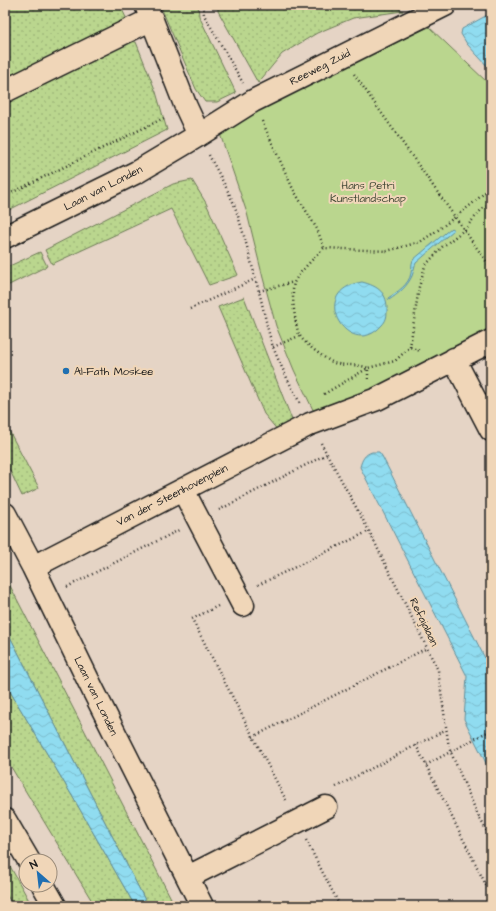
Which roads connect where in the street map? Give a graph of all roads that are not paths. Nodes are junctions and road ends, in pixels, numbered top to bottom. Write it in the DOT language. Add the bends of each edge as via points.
graph roads {
  1 [pos="444,5"];
  2 [pos="149,12"];
  3 [pos="5,91"];
  4 [pos="199,135"];
  5 [pos="5,237"];
  6 [pos="491,341"];
  7 [pos="454,359"];
  8 [pos="491,430"];
  9 [pos="183,490"];
  10 [pos="5,514"];
  11 [pos="33,568"];
  12 [pos="243,605"];
  13 [pos="326,807"];
  14 [pos="5,820"];
  15 [pos="24,853"];
  16 [pos="188,877"];
  17 [pos="48,893"];
  18 [pos="55,906"];
  19 [pos="202,906"];
  1 -- 4 [label="main road, Reeweg Zuid" via="252,101"];
  2 -- 3 [label="main road"];
  2 -- 4 [label="main road"];
  4 -- 5 [label="main road, Laan van Londen" via="137,172"];
  6 -- 7 [label="main road, Van der Steenhovenplein"];
  7 -- 8 [label="main road"];
  7 -- 9 [label="main road, Van der Steenhovenplein" via="377,399 309,420"];
  9 -- 11 [label="main road, Van der Steenhovenplein"];
  9 -- 12 [label="main road"];
  10 -- 11 [label="main road, Laan van Londen"];
  11 -- 16 [label="main road, Laan van Londen"];
  13 -- 16 [label="main road"];
  14 -- 15 [label="main road"];
  16 -- 19 [label="main road, Laan van Londen"];
  17 -- 18 [label="main road"];
}
